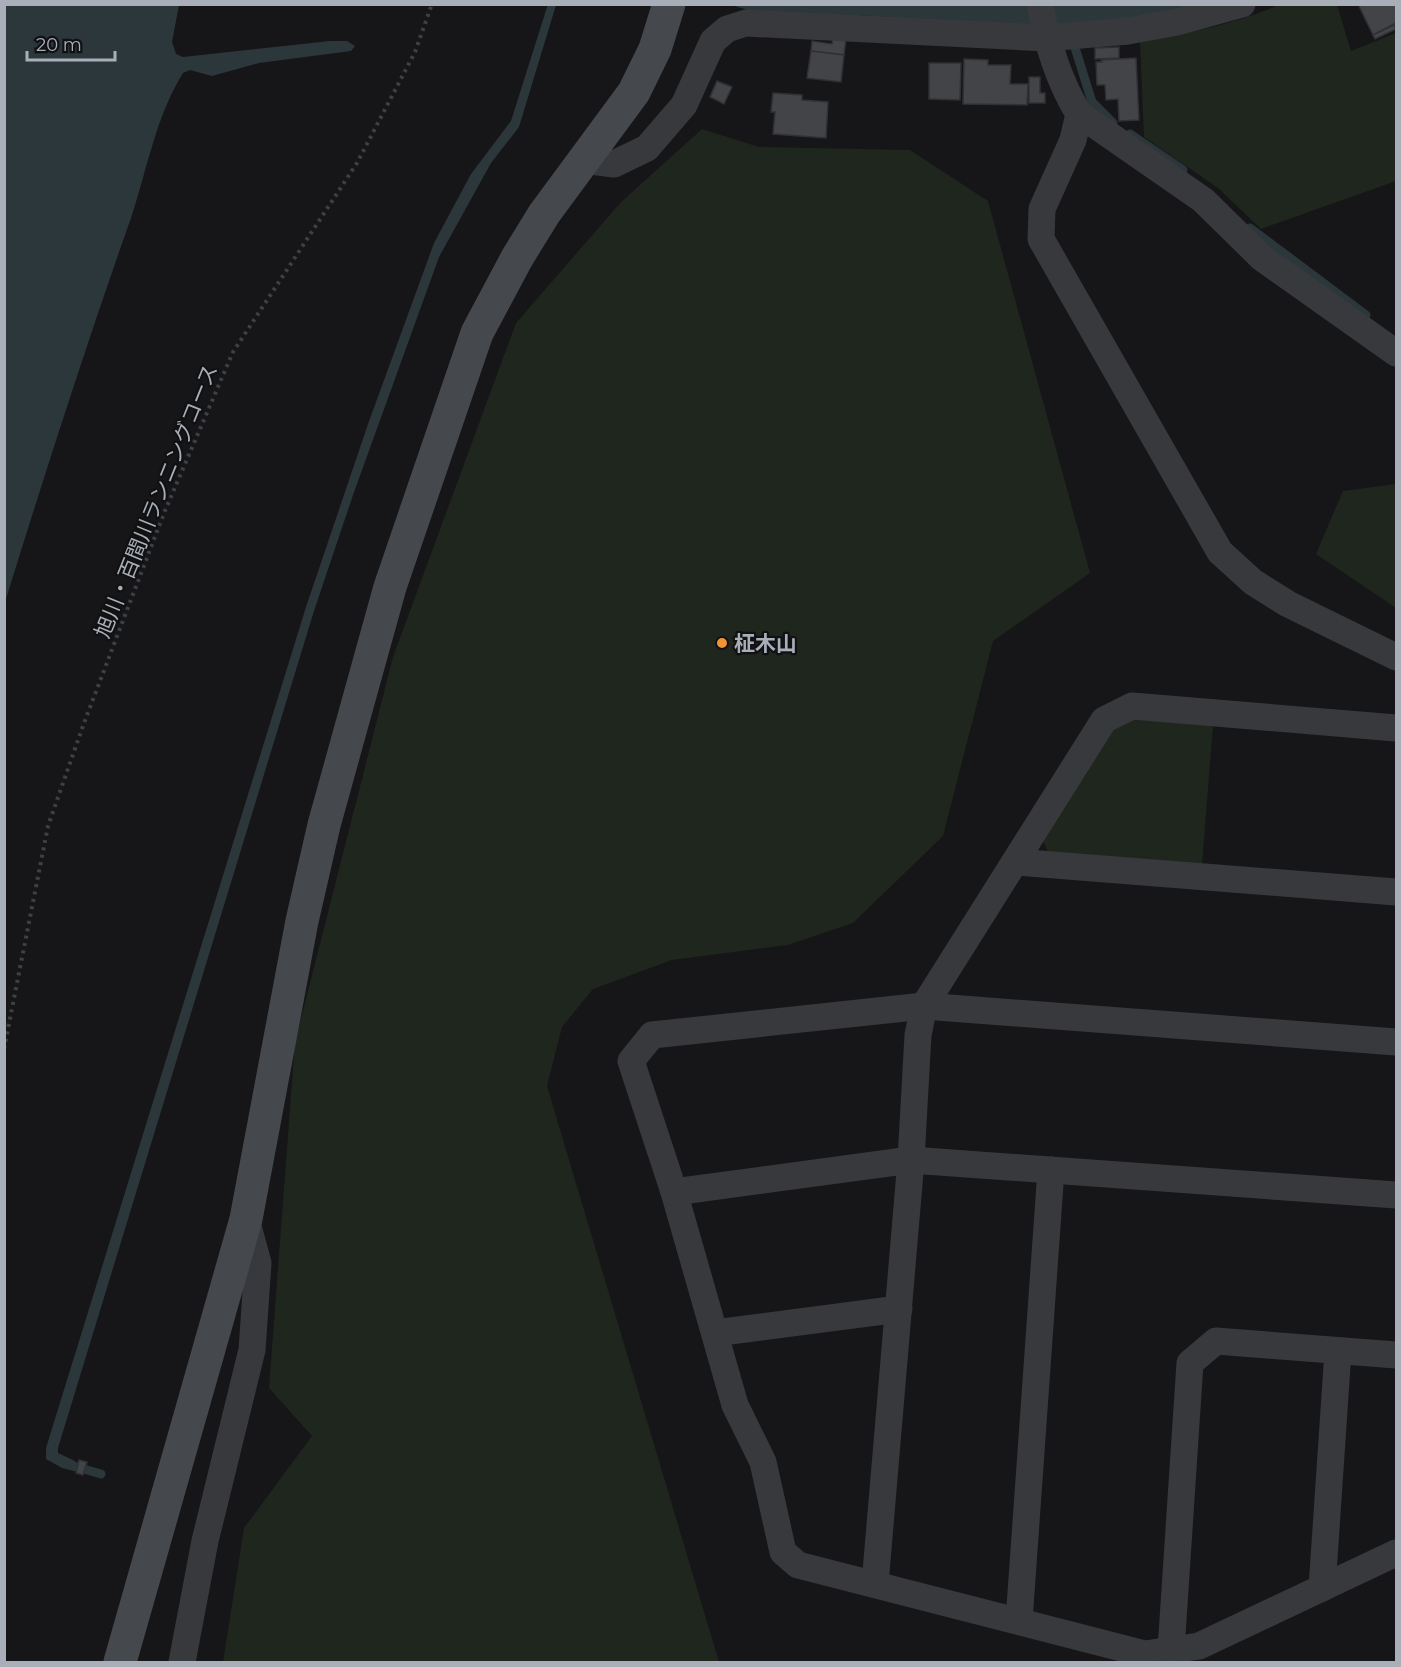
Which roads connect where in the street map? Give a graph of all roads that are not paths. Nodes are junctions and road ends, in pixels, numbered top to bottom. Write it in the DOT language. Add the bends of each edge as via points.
graph roads {
  1 [pos="669,4"];
  2 [pos="1040,4"];
  3 [pos="1242,4"];
  4 [pos="1064,36"];
  5 [pos="1079,114"];
  6 [pos="584,160"];
  7 [pos="1396,353"];
  8 [pos="1396,657"];
  9 [pos="1396,728"];
  10 [pos="1015,862"];
  11 [pos="1396,892"];
  12 [pos="924,1006"];
  13 [pos="1396,1042"];
  14 [pos="911,1160"];
  15 [pos="1051,1170"];
  16 [pos="674,1192"];
  17 [pos="1396,1195"];
  18 [pos="246,1219"];
  19 [pos="899,1309"];
  20 [pos="715,1333"];
  21 [pos="1338,1350"];
  22 [pos="1396,1355"];
  23 [pos="1396,1553"];
  24 [pos="875,1584"];
  25 [pos="1322,1588"];
  26 [pos="1019,1621"];
  27 [pos="1171,1650"];
  28 [pos="120,1662"];
  29 [pos="182,1662"];
  1 -- 6 [label="street" via="655,49 634,92"];
  2 -- 4 [label="street"];
  3 -- 4 [label="street" via="1128,31"];
  4 -- 5 [label="street" via="1067,95"];
  4 -- 6 [label="street" via="747,23 727,29 713,41 684,105 647,148 614,164"];
  5 -- 7 [label="street" via="1203,200 1262,258"];
  5 -- 8 [label="street" via="1073,140 1042,209 1041,239 1220,552 1253,582 1288,604"];
  6 -- 18 [label="street" via="544,214 477,333 390,587 324,825 302,921"];
  9 -- 10 [label="street" via="1132,706 1104,720"];
  10 -- 11 [label="street"];
  10 -- 12 [label="street"];
  12 -- 13 [label="street"];
  12 -- 14 [label="street" via="918,1035"];
  12 -- 16 [label="street" via="652,1035 631,1061"];
  14 -- 15 [label="street"];
  14 -- 16 [label="street"];
  14 -- 19 [label="street"];
  15 -- 17 [label="street"];
  15 -- 26 [label="street"];
  16 -- 20 [label="street"];
  18 -- 28 [label="street"];
  18 -- 29 [label="street" via="258,1263 252,1350 205,1541"];
  19 -- 20 [label="street"];
  19 -- 24 [label="street"];
  20 -- 24 [label="street" via="735,1405 764,1462 783,1552 798,1565"];
  21 -- 22 [label="street"];
  21 -- 25 [label="street"];
  21 -- 27 [label="street" via="1216,1341 1190,1363"];
  23 -- 25 [label="street"];
  24 -- 26 [label="street"];
  25 -- 27 [label="street" via="1199,1646"];
  26 -- 27 [label="street" via="1145,1654"];
}
